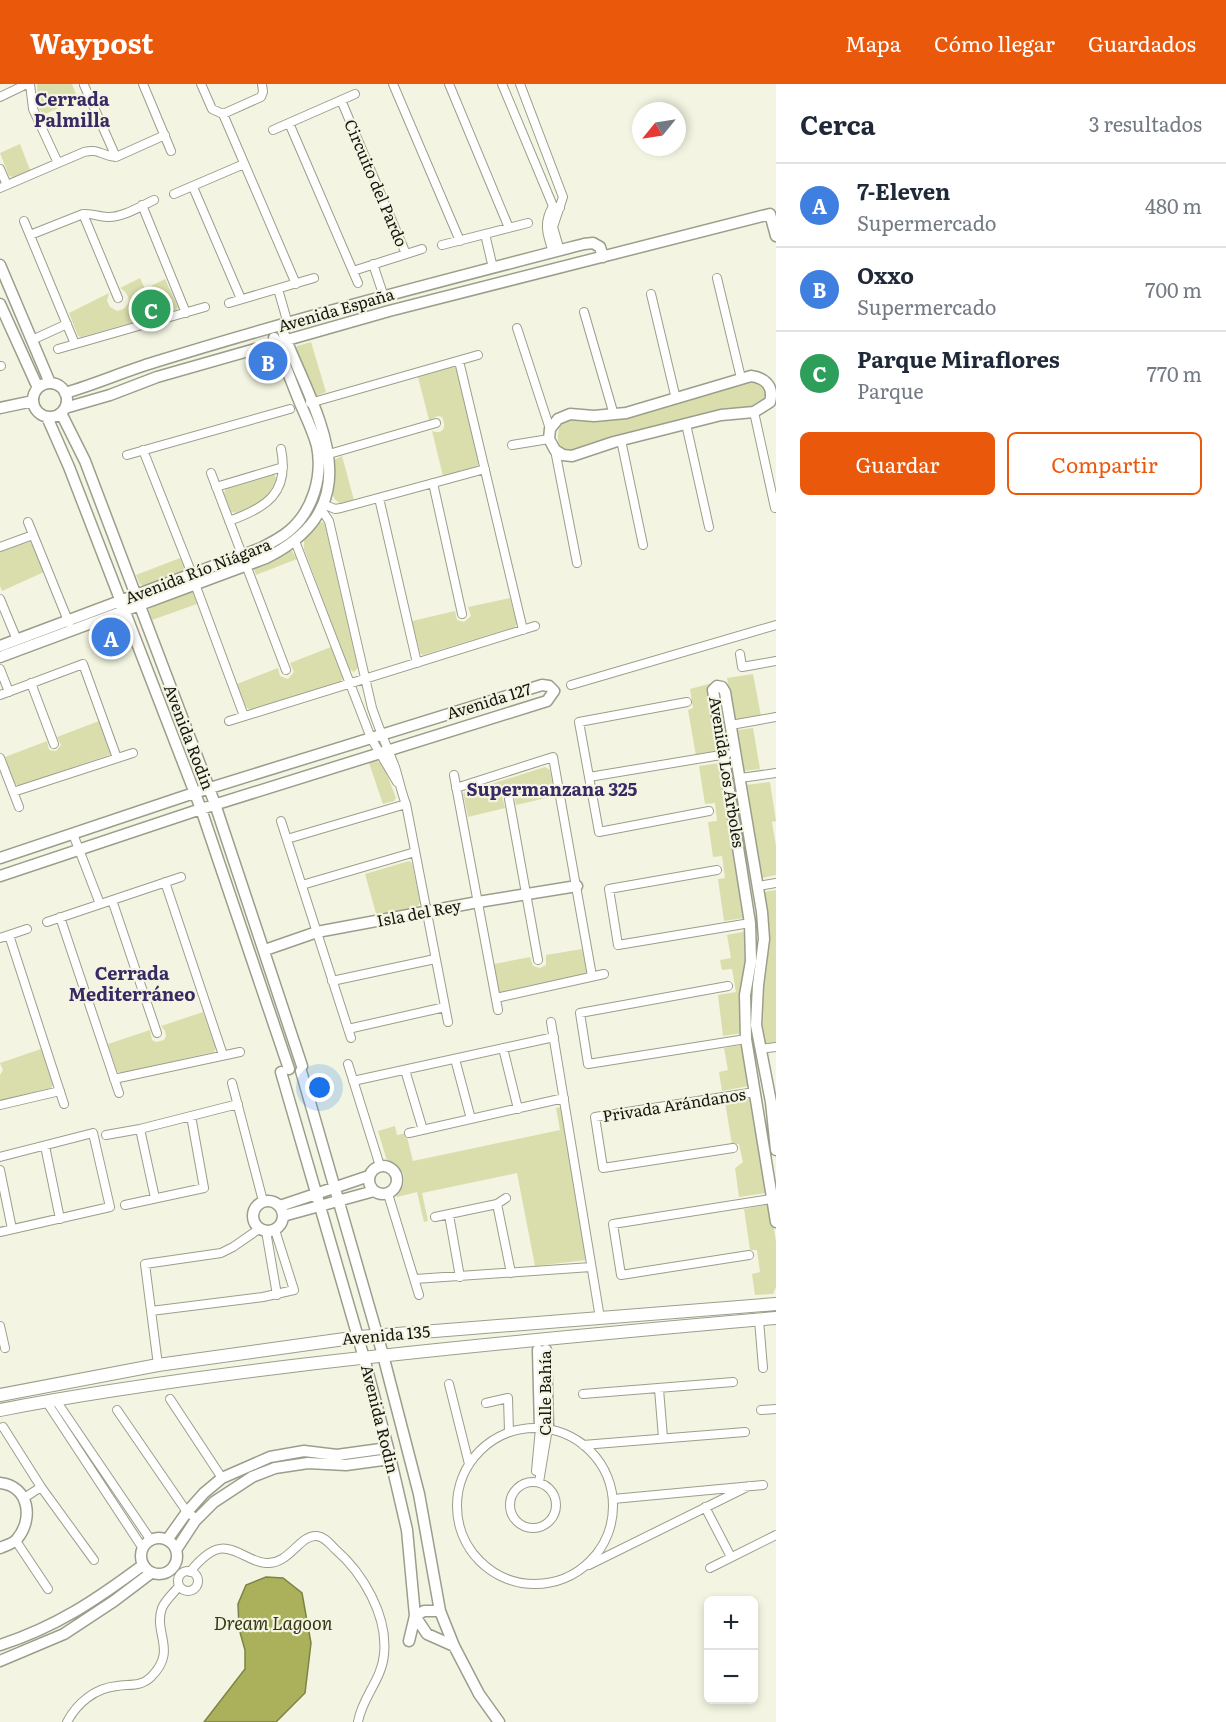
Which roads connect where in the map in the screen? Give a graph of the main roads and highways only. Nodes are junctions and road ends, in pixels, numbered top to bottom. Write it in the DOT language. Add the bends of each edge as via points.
graph roads {
  1 [pos="775,1302"];
  2 [pos="776,1318"];
  3 [pos="586,1319"];
  4 [pos="569,1337"];
  5 [pos="0,1395"];
  6 [pos="0,1410"];
  1 -- 3 [label="main road, Avenida 135"];
  2 -- 4 [label="main road, Avenida 135"];
  3 -- 4 [label="main road" via="584,1329"];
  3 -- 5 [label="main road, Avenida 135" via="358,1337 158,1365"];
  4 -- 6 [label="main road, Avenida 135" via="541,1345 383,1355"];
}
